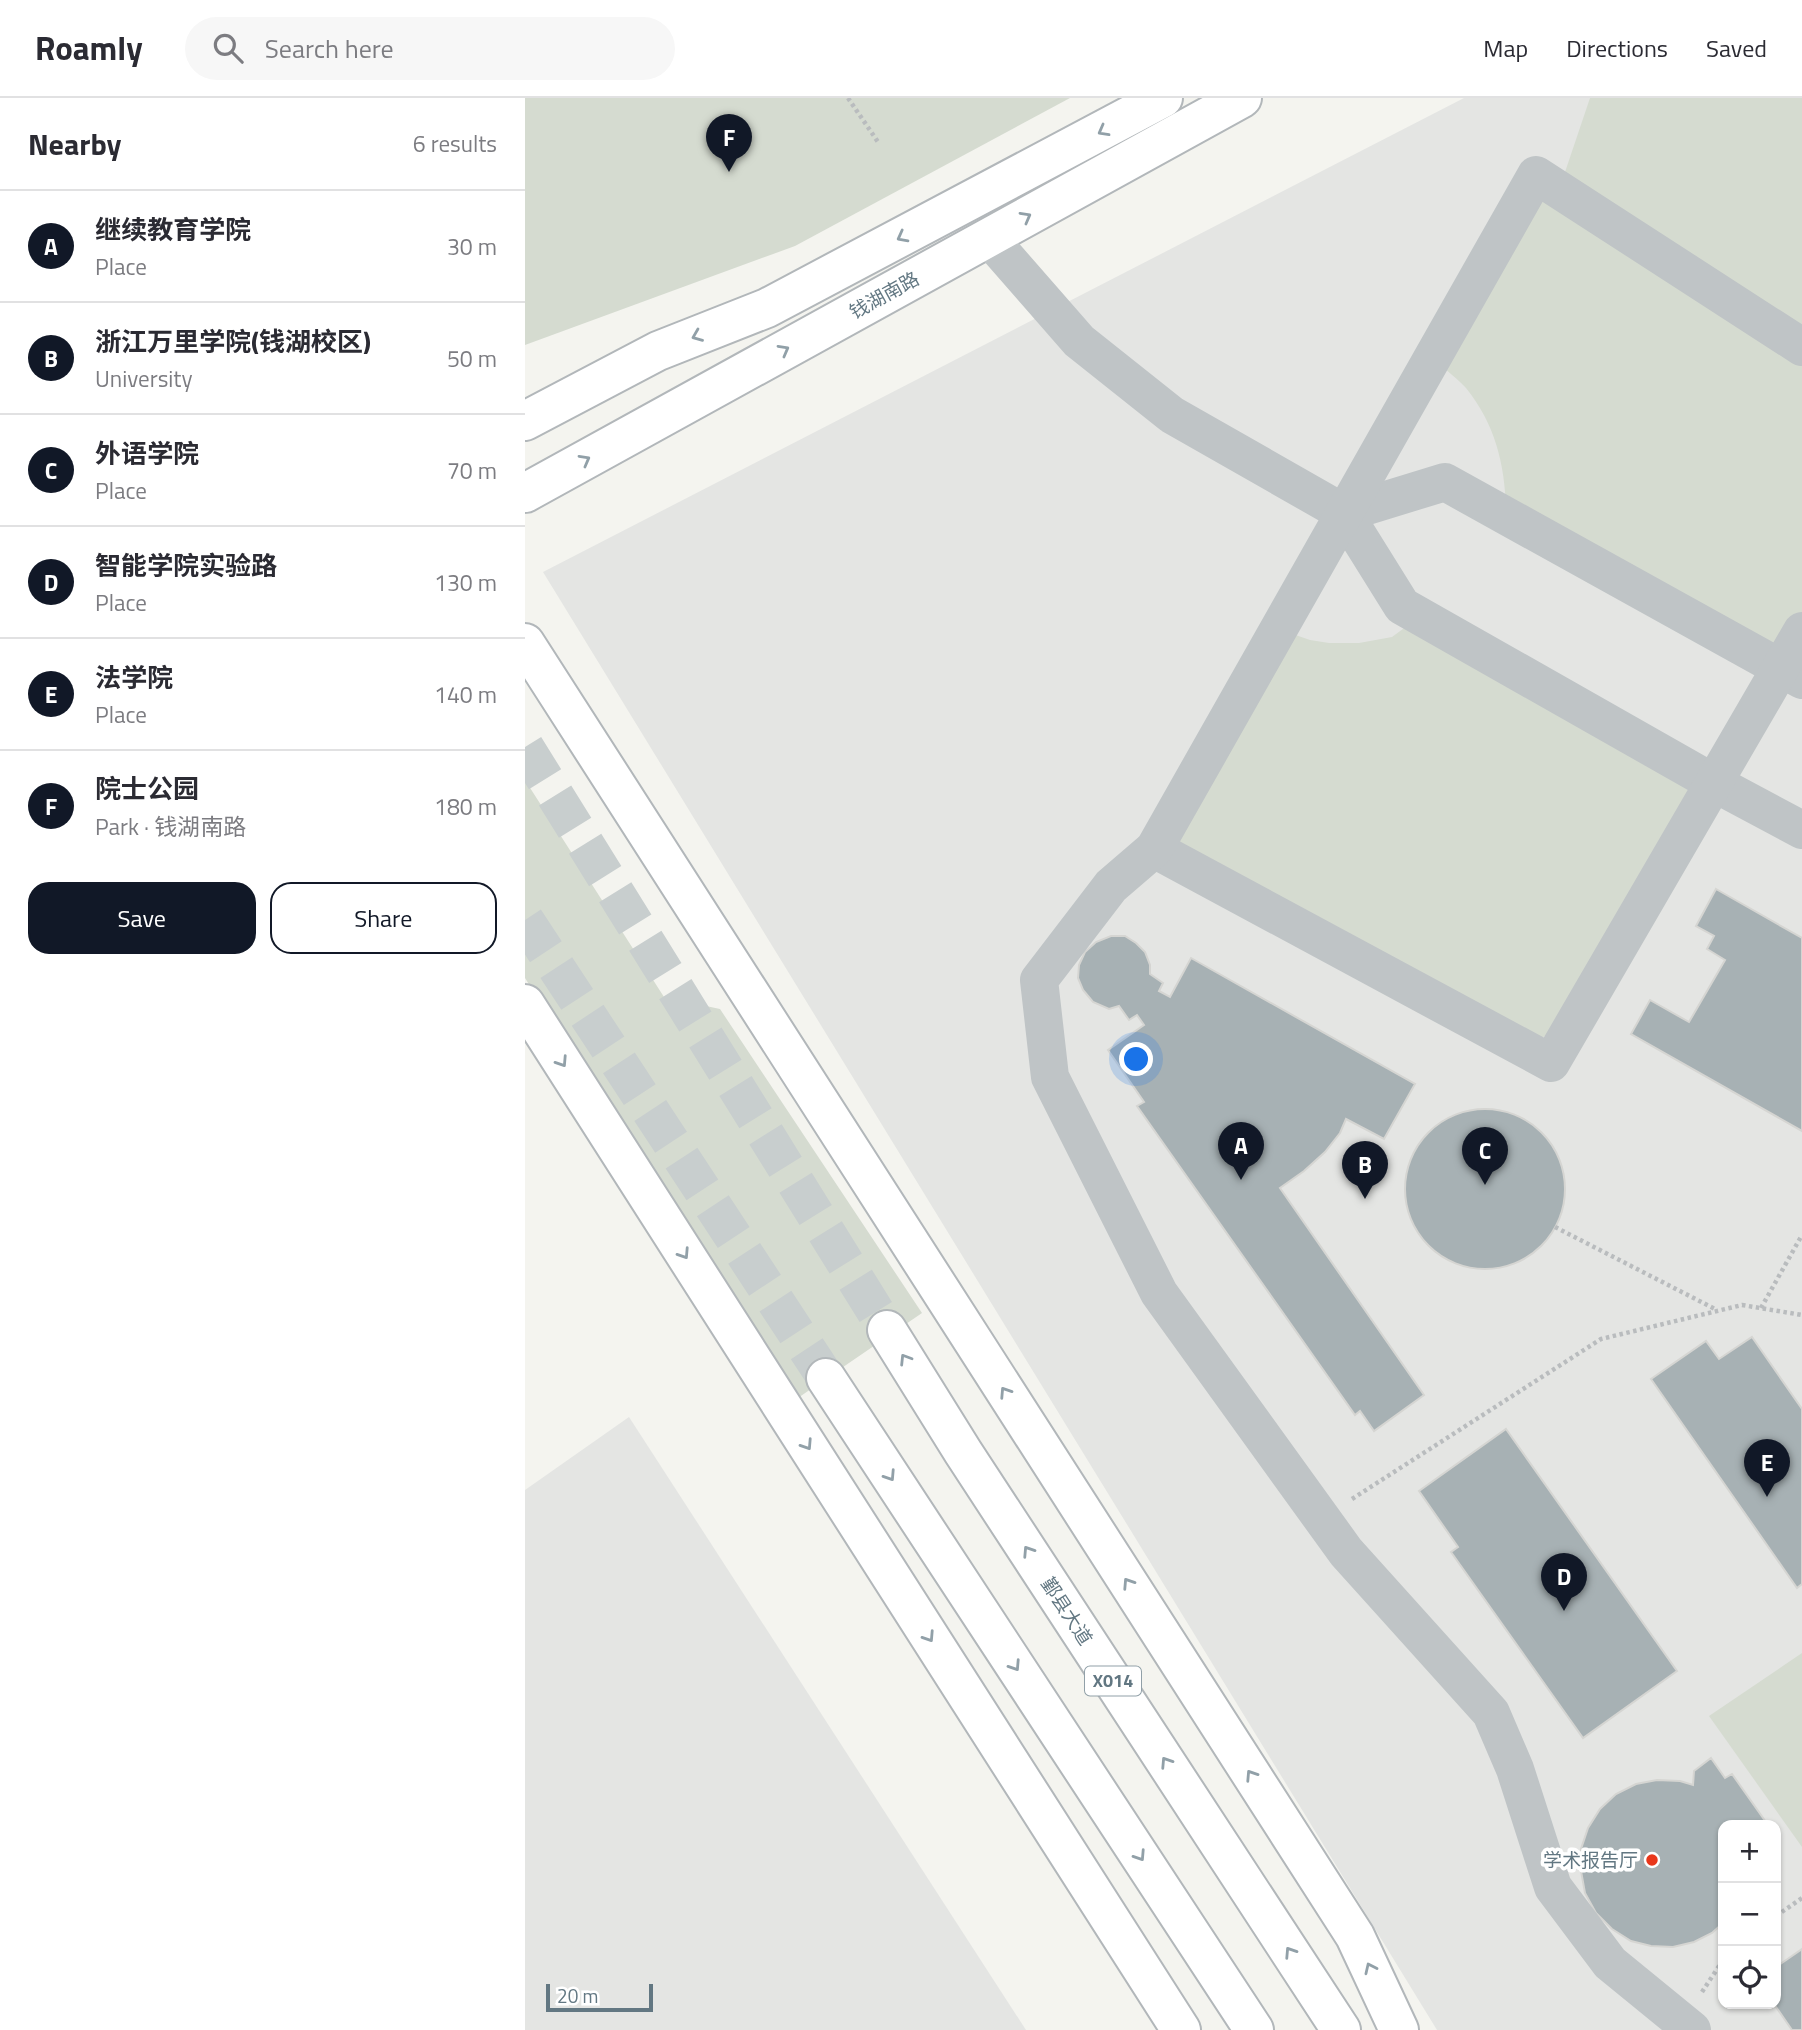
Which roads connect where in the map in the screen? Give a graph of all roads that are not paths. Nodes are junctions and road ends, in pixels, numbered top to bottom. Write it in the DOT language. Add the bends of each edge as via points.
graph roads {
  1 [pos="1163,98"];
  2 [pos="1243,98"];
  3 [pos="989,237"];
  4 [pos="1802,347"];
  5 [pos="525,421"];
  6 [pos="525,493"];
  7 [pos="1344,513"];
  8 [pos="1802,631"];
  9 [pos="525,643"];
  10 [pos="1791,674"];
  11 [pos="525,688"];
  12 [pos="1714,783"];
  13 [pos="621,793"];
  14 [pos="1802,830"];
  15 [pos="1154,849"];
  16 [pos="525,1004"];
  17 [pos="887,1330"];
  18 [pos="826,1378"];
  19 [pos="1181,2030"];
  20 [pos="1254,2030"];
  21 [pos="1341,2030"];
  22 [pos="1399,2030"];
  23 [pos="1692,2030"];
  1 -- 5 [label="main road, one-way" via="767,308 657,351"];
  3 -- 2 [label="main road, 钱湖南路, one-way"];
  6 -- 3 [label="main road, 钱湖南路, one-way"];
  3 -- 7 [label="lane" via="1079,341 1172,415"];
  4 -- 7 [label="lane" via="1536,176"];
  7 -- 10 [label="lane" via="1445,482"];
  7 -- 12 [label="lane" via="1402,606"];
  7 -- 15 [label="lane"];
  8 -- 10 [label="lane"];
  9 -- 13 [label="main road"];
  10 -- 12 [label="lane"];
  11 -- 13 [label="main road"];
  12 -- 14 [label="lane"];
  12 -- 15 [label="lane" via="1551,1063"];
  22 -- 13 [label="main road, one-way" via="1355,1936"];
  15 -- 23 [label="lane" via="1111,886 1039,980 1050,1077 1159,1293 1346,1552 1491,1713 1515,1769 1553,1887 1610,1964"];
  16 -- 19 [label="main road, one-way"];
  21 -- 17 [label="main road, 鄞县大道 / X014, one-way"];
  18 -- 20 [label="main road, one-way"];
}
